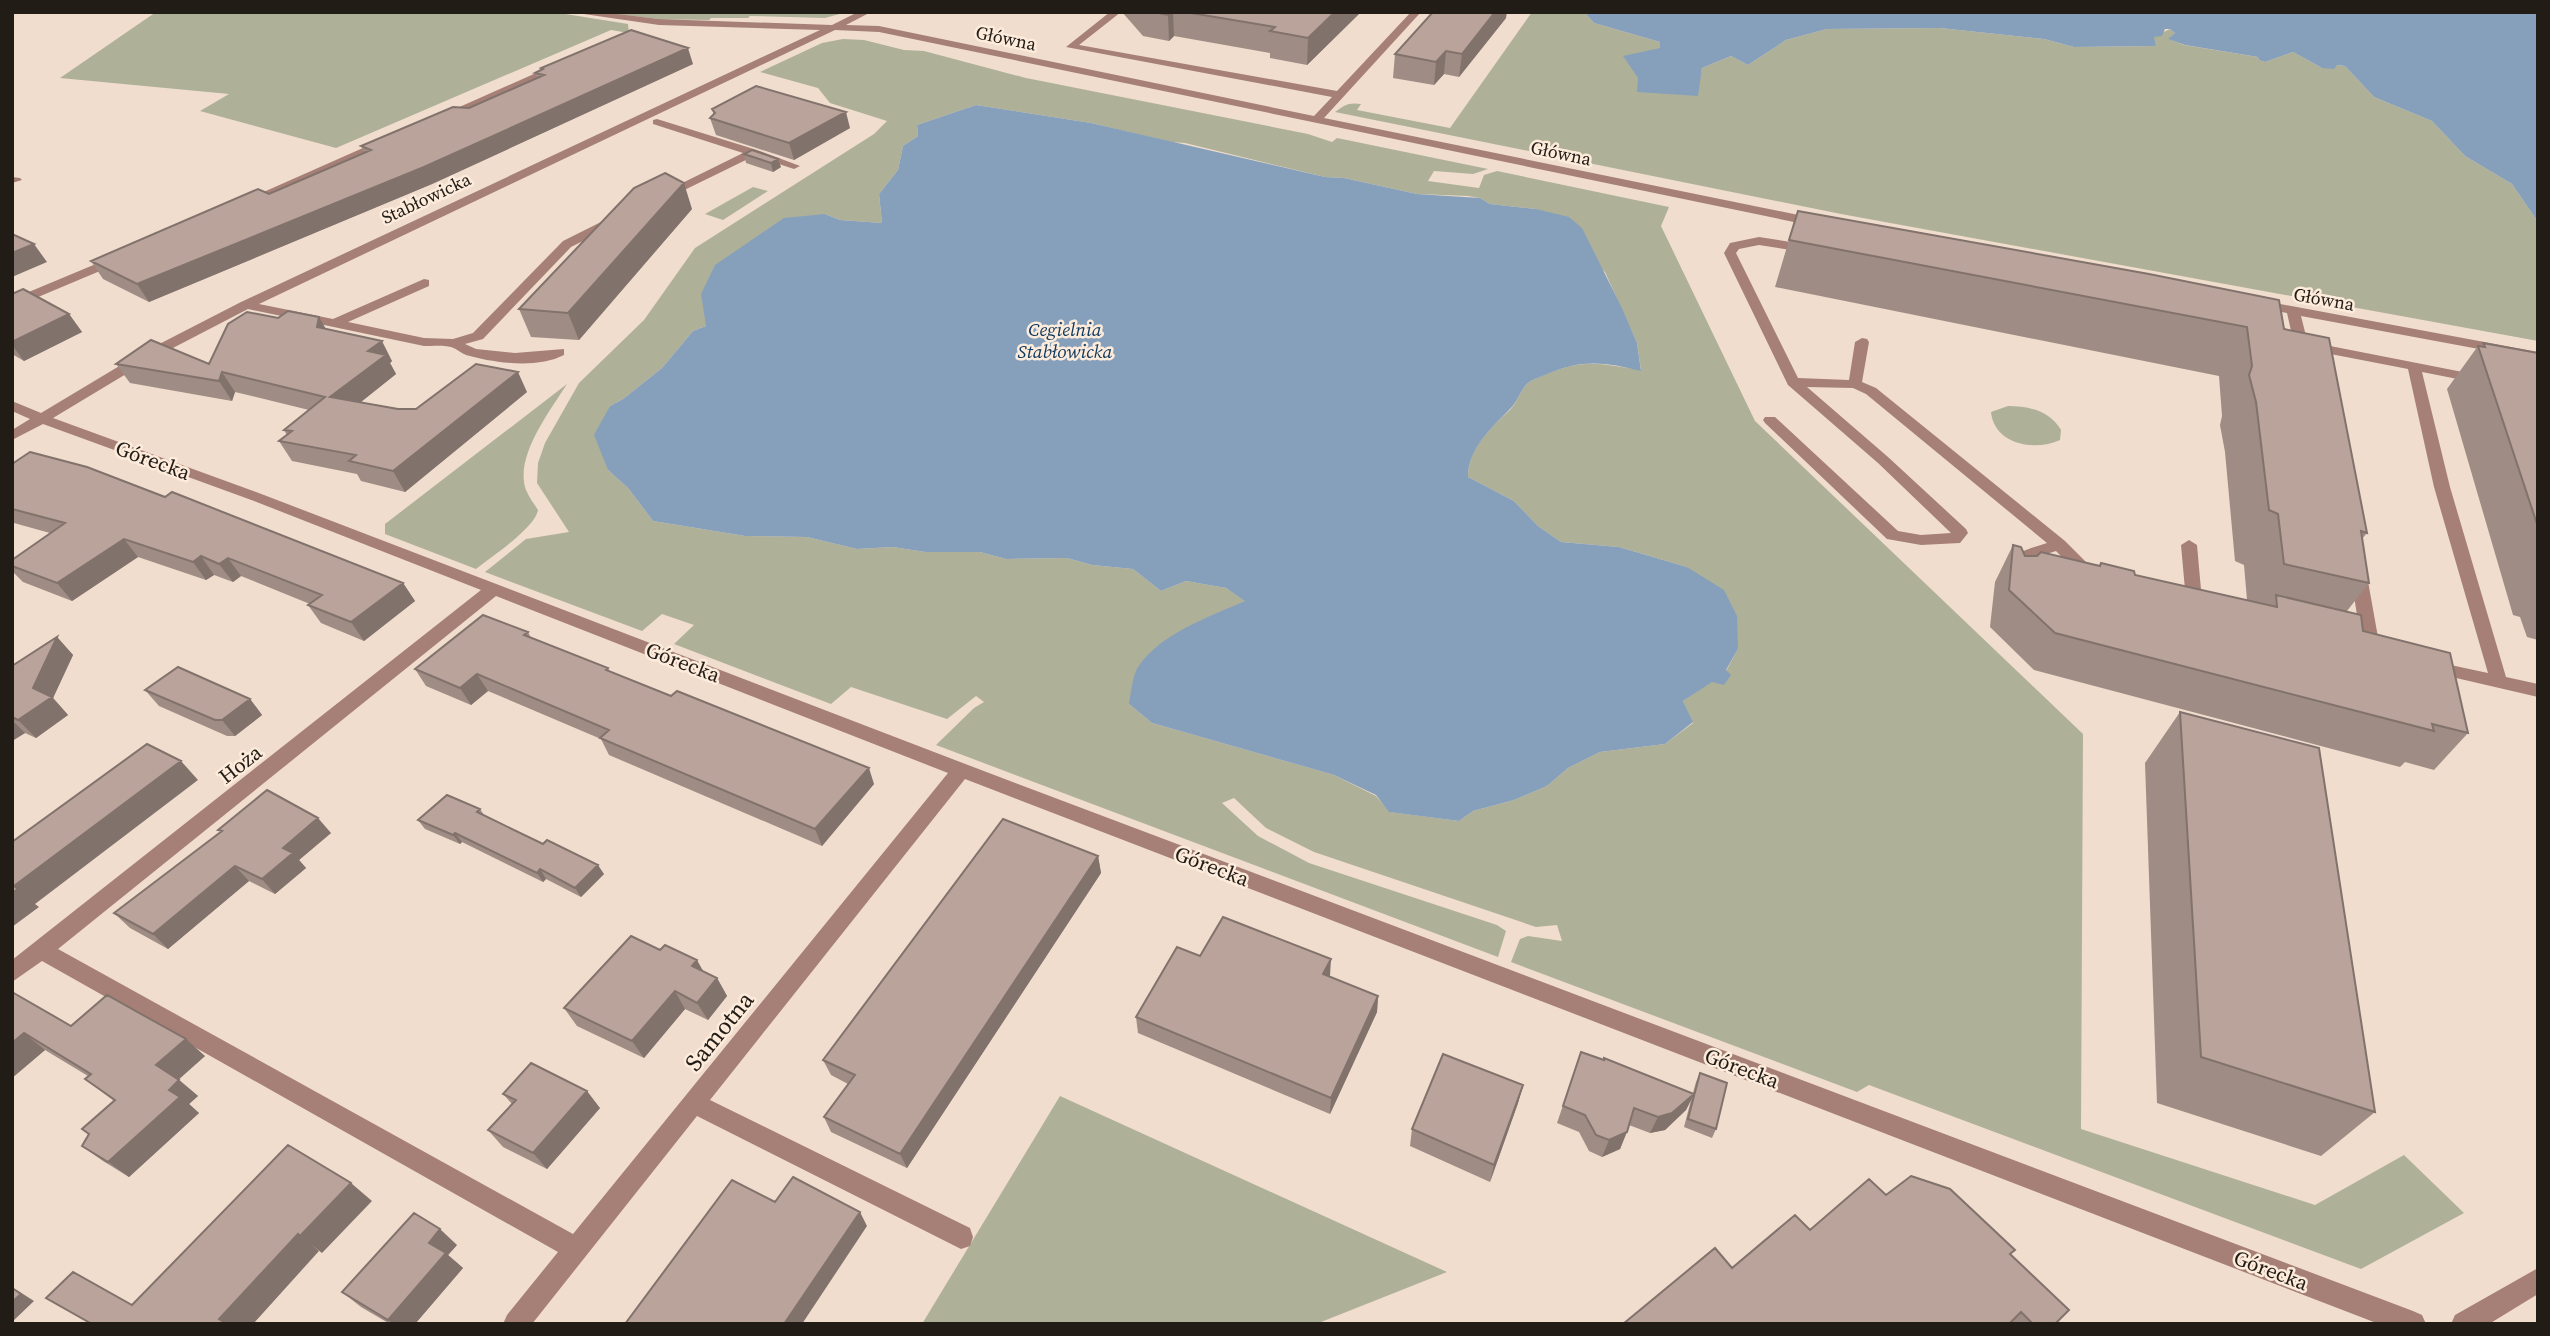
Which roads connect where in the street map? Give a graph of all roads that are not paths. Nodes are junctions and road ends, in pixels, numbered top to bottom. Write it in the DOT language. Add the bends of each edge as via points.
graph roads {
  1 [pos="575,12"];
  2 [pos="866,12"];
  3 [pos="1116,12"];
  4 [pos="1416,12"];
  5 [pos="653,22"];
  6 [pos="831,28"];
  7 [pos="637,34"];
  8 [pos="575,60"];
  9 [pos="540,75"];
  10 [pos="561,80"];
  11 [pos="1339,95"];
  12 [pos="1317,120"];
  13 [pos="657,122"];
  14 [pos="430,123"];
  15 [pos="393,139"];
  16 [pos="369,149"];
  17 [pos="752,152"];
  18 [pos="388,156"];
  19 [pos="794,166"];
  20 [pos="648,204"];
  21 [pos="242,205"];
  22 [pos="625,216"];
  23 [pos="1825,224"];
  24 [pos="1827,253"];
  25 [pos="127,254"];
  26 [pos="424,283"];
  27 [pos="2246,302"];
  28 [pos="12,304"];
  29 [pos="246,305"];
  30 [pos="2293,311"];
  31 [pos="338,323"];
  32 [pos="2284,341"];
  33 [pos="1862,342"];
  34 [pos="453,343"];
  35 [pos="2301,344"];
  36 [pos="559,352"];
  37 [pos="2538,356"];
  38 [pos="2414,366"];
  39 [pos="2488,380"];
  40 [pos="1793,382"];
  41 [pos="1855,384"];
  42 [pos="12,405"];
  43 [pos="40,418"];
  44 [pos="1770,420"];
  45 [pos="12,436"];
  46 [pos="2059,545"];
  47 [pos="2189,545"];
  48 [pos="2356,560"];
  49 [pos="2012,586"];
  50 [pos="494,589"];
  51 [pos="2104,590"];
  52 [pos="2176,607"];
  53 [pos="2372,653"];
  54 [pos="2412,663"];
  55 [pos="2499,682"];
  56 [pos="2538,691"];
  57 [pos="961,770"];
  58 [pos="41,950"];
  59 [pos="12,973"];
  60 [pos="694,1103"];
  61 [pos="961,1237"];
  62 [pos="576,1249"];
  63 [pos="2538,1280"];
  64 [pos="516,1324"];
  65 [pos="2413,1324"];
  66 [pos="2464,1324"];
  1 -- 5 [label="street, Główna"];
  2 -- 6 [label="street, Stabłowicka"];
  3 -- 11 [label="street" via="1070,47"];
  4 -- 11 [label="street"];
  5 -- 6 [label="street, Główna"];
  5 -- 7 [label="street"];
  6 -- 12 [label="street, Główna" via="878,29"];
  6 -- 29 [label="street, Stabłowicka"];
  8 -- 9 [label="street"];
  9 -- 10 [label="street"];
  9 -- 14 [label="street"];
  11 -- 12 [label="street"];
  12 -- 23 [label="street, Główna"];
  13 -- 17 [label="street"];
  15 -- 16 [label="street"];
  16 -- 18 [label="street"];
  16 -- 21 [label="street"];
  17 -- 19 [label="street"];
  17 -- 20 [label="street"];
  22 -- 34 [label="street" via="567,244 478,336"];
  24 -- 40 [label="street" via="1759,241 1734,246 1730,253"];
  25 -- 28 [label="street"];
  26 -- 31 [label="street"];
  27 -- 30 [label="street, Główna"];
  29 -- 31 [label="street"];
  29 -- 43 [label="street, Stabłowicka"];
  30 -- 35 [label="street"];
  30 -- 37 [label="street, Główna"];
  31 -- 34 [label="street" via="424,342"];
  32 -- 35 [label="street"];
  33 -- 41 [label="street"];
  34 -- 36 [label="street" via="468,351 508,356 547,358"];
  35 -- 38 [label="street" via="2321,354"];
  38 -- 39 [label="street"];
  38 -- 55 [label="street" via="2442,487"];
  40 -- 41 [label="street"];
  40 -- 44 [label="street" via="1960,533 1954,539 1921,540 1893,535"];
  41 -- 46 [label="street" via="1871,391"];
  42 -- 43 [label="street, Górecka"];
  43 -- 45 [label="street, Stabłowicka"];
  43 -- 50 [label="street, Górecka"];
  46 -- 49 [label="street" via="2017,562"];
  46 -- 51 [label="street"];
  47 -- 52 [label="street" via="2202,613"];
  48 -- 53 [label="street"];
  50 -- 57 [label="street, Górecka"];
  50 -- 58 [label="street, Hoża"];
  54 -- 55 [label="street"];
  55 -- 56 [label="street"];
  57 -- 60 [label="street, Samotna"];
  57 -- 65 [label="street, Górecka"];
  58 -- 59 [label="street, Hoża"];
  58 -- 62 [label="street"];
  60 -- 61 [label="street"];
  60 -- 62 [label="street, Samotna"];
  62 -- 64 [label="street, Samotna"];
  63 -- 66 [label="street"];
}
